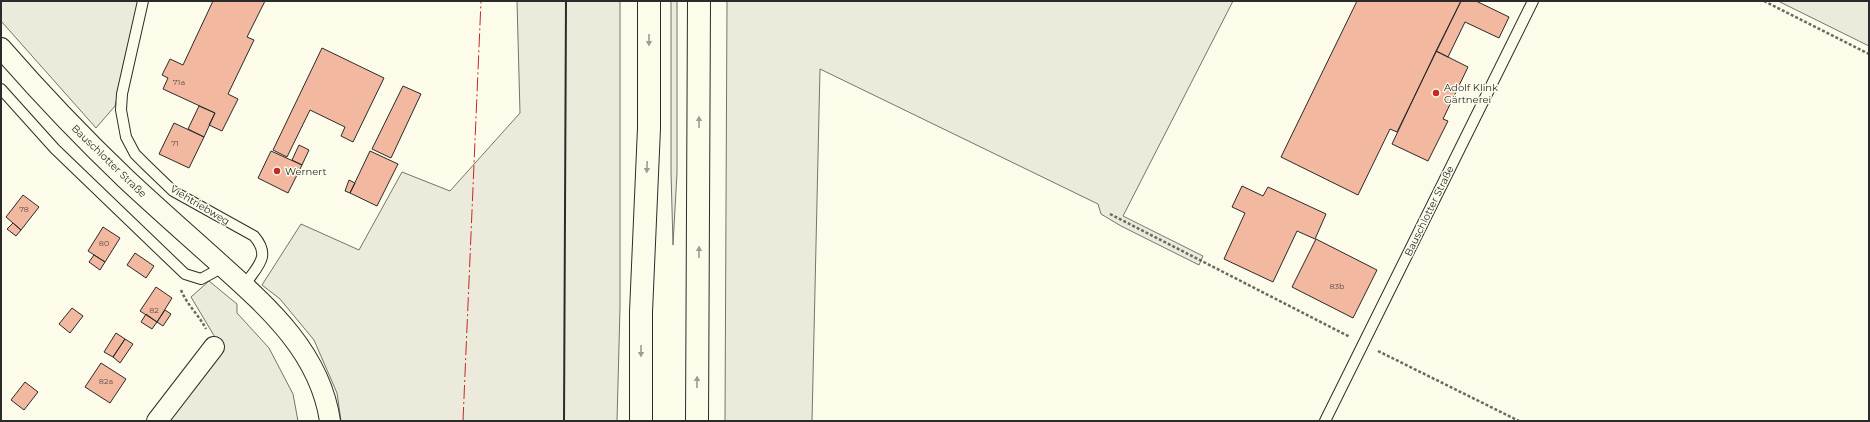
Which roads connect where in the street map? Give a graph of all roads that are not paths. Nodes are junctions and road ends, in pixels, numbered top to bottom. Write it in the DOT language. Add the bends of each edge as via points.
graph roads {
  1 [pos="143,1"];
  2 [pos="649,1"];
  3 [pos="699,1"];
  4 [pos="1533,1"];
  5 [pos="1,48"];
  6 [pos="1,89"];
  7 [pos="223,266"];
  8 [pos="244,286"];
  9 [pos="214,347"];
  10 [pos="157,421"];
  11 [pos="330,421"];
  12 [pos="641,421"];
  13 [pos="697,421"];
  14 [pos="1325,421"];
  1 -- 8 [label="lane, Viehtriebweg" via="122,94 121,110 126,137 135,154 173,191 254,236 261,244 261,262"];
  2 -- 12 [label="highway, one-way" via="649,128 641,312"];
  13 -- 3 [label="highway, one-way"];
  4 -- 14 [label="lane, Bauschlotter Straße"];
  5 -- 7 [label="street, Bauschlotter Straße" via="48,102 110,163"];
  6 -- 7 [label="lane" via="55,149 185,274 200,279"];
  7 -- 8 [label="street, Bauschlotter Straße"];
  8 -- 11 [label="street, Bauschlotter Straße" via="272,312 305,354 324,391"];
  9 -- 10 [label="street"];
}
